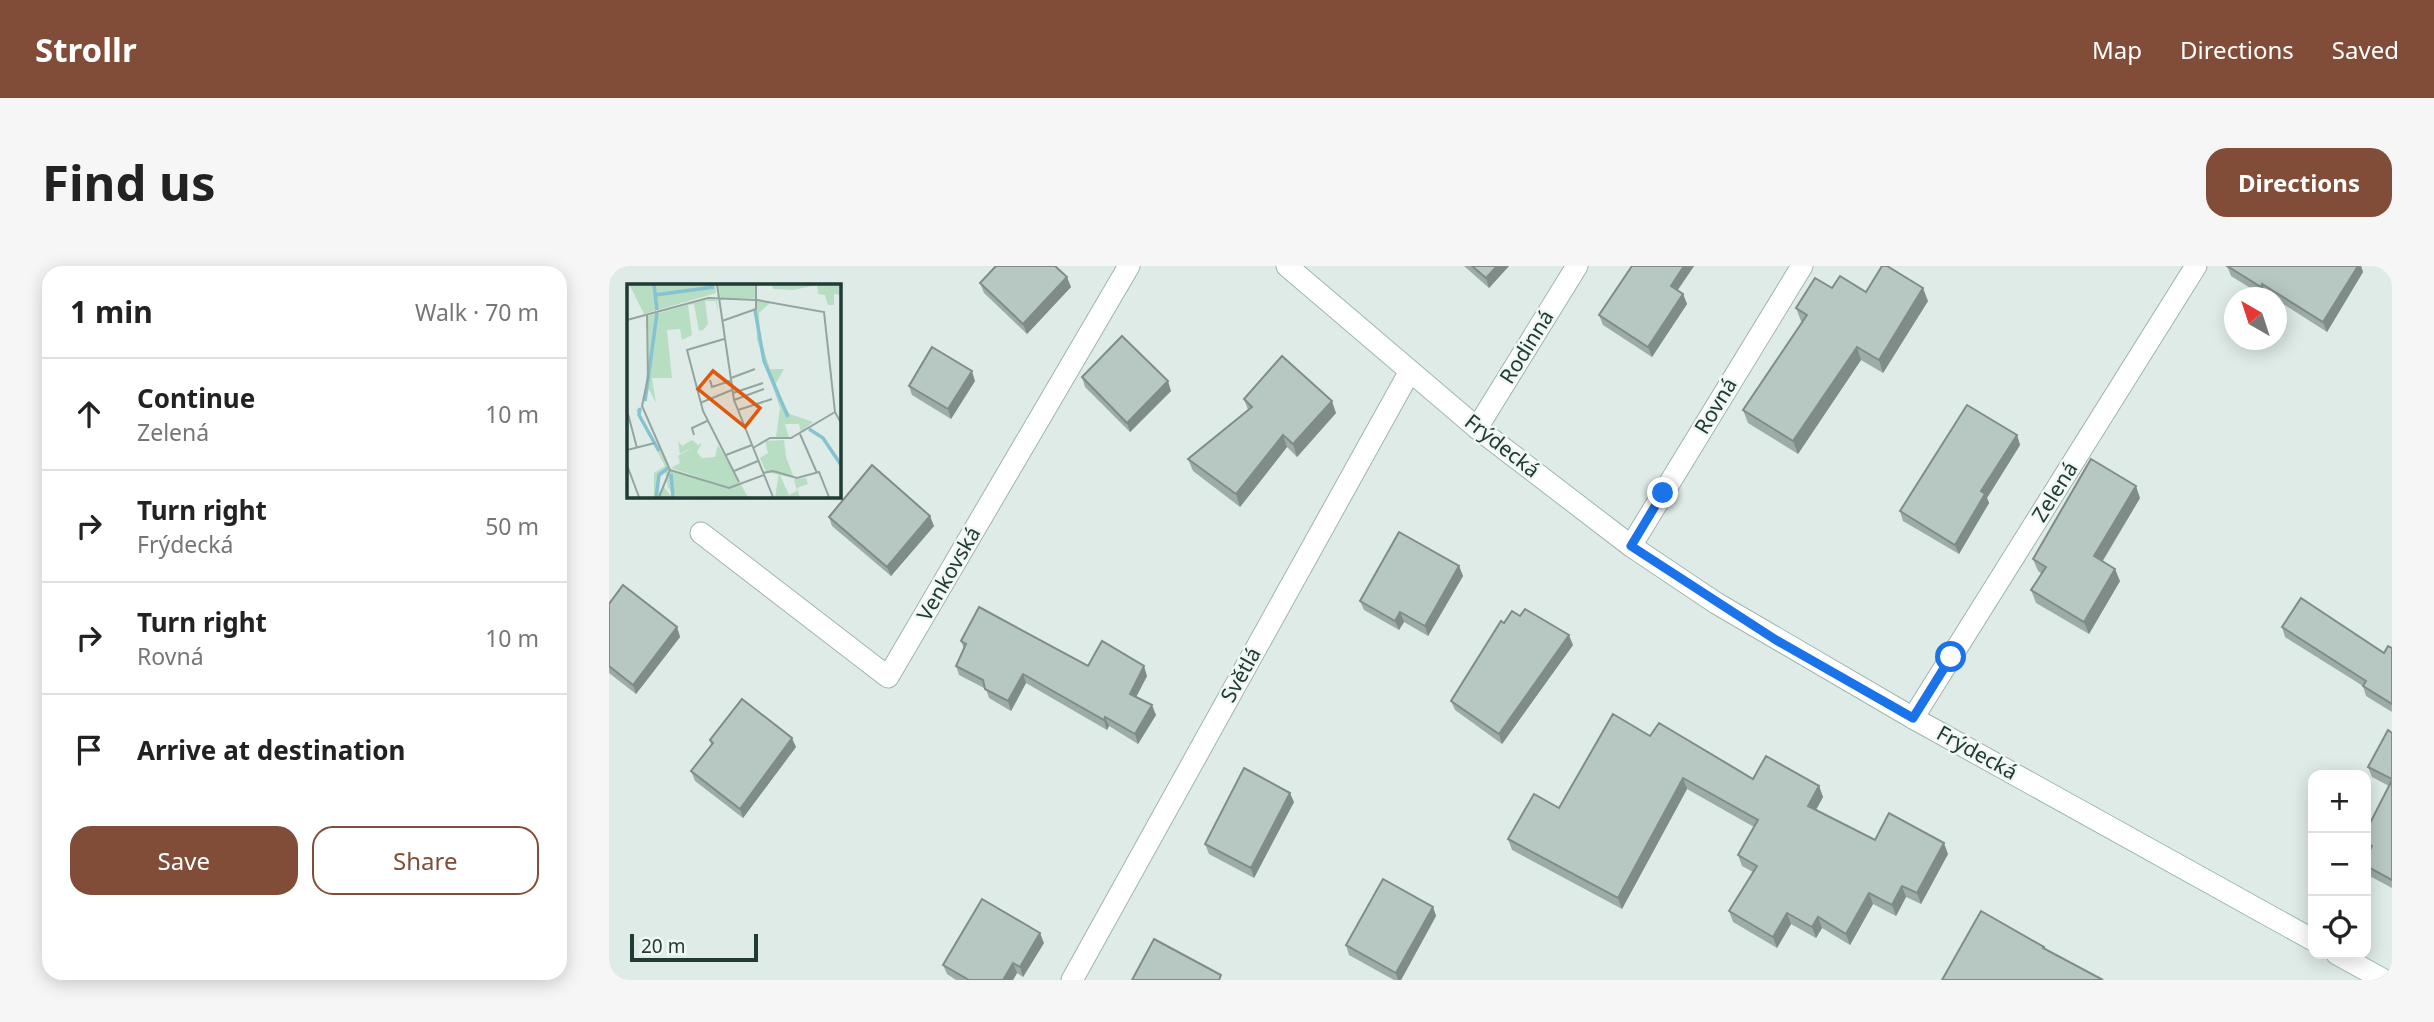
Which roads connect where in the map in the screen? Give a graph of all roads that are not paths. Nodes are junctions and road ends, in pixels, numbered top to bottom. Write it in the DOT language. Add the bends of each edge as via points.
graph roads {
  1 [pos="1129,266"];
  2 [pos="1287,266"];
  3 [pos="1577,266"];
  4 [pos="1802,266"];
  5 [pos="2196,266"];
  6 [pos="1410,371"];
  7 [pos="1477,428"];
  8 [pos="701,533"];
  9 [pos="1631,546"];
  10 [pos="1913,718"];
  11 [pos="2308,937"];
  12 [pos="2346,959"];
  13 [pos="1072,980"];
  14 [pos="2384,980"];
  1 -- 8 [label="street, Venkovská" via="888,677"];
  2 -- 6 [label="street, Frýdecká"];
  3 -- 7 [label="street, Rodinná"];
  4 -- 9 [label="street, Rovná"];
  5 -- 10 [label="street, Zelená"];
  6 -- 7 [label="street, Frýdecká"];
  6 -- 13 [label="street, Světlá"];
  7 -- 9 [label="street, Frýdecká"];
  9 -- 10 [label="street, Frýdecká" via="1776,640"];
  10 -- 11 [label="street, Frýdecká"];
  12 -- 14 [label="street"];
}
